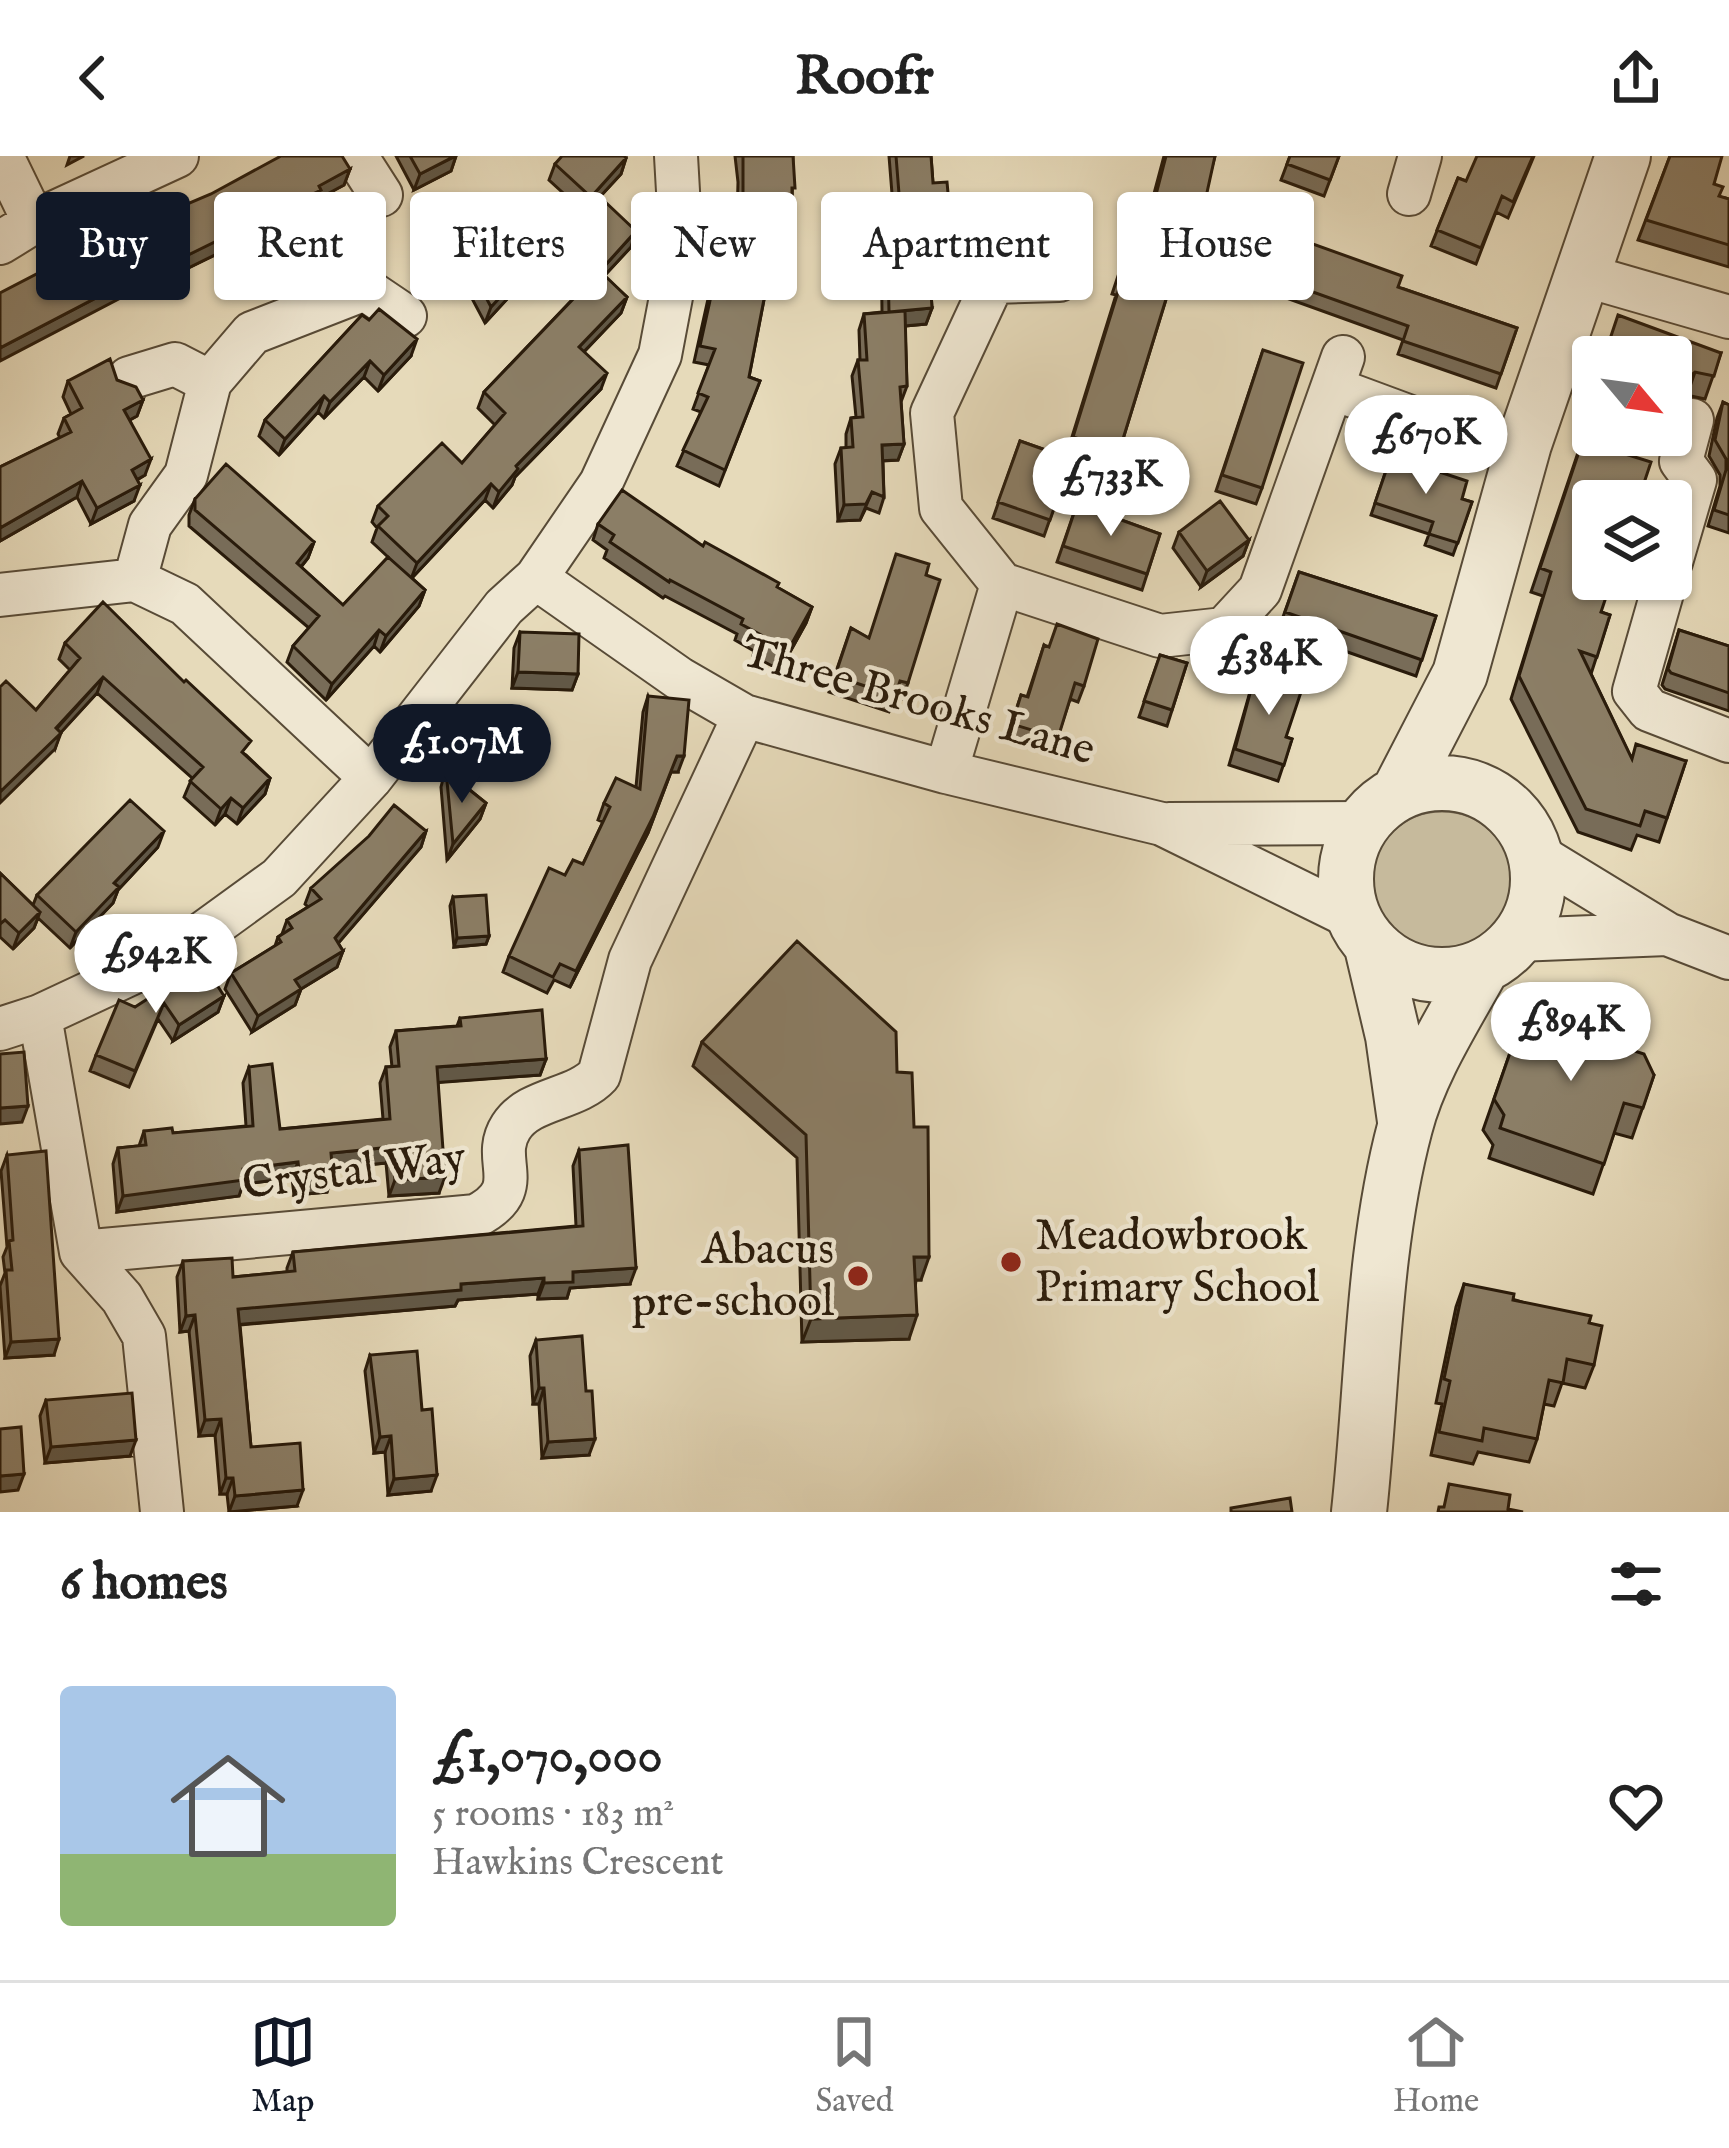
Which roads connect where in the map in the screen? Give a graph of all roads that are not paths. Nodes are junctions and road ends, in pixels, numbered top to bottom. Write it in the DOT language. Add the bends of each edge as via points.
graph roads {
  1 [pos="2,156"];
  2 [pos="177,156"];
  3 [pos="356,156"];
  4 [pos="676,156"];
  5 [pos="1622,156"];
  6 [pos="379,192"];
  7 [pos="17,232"];
  8 [pos="1580,274"];
  9 [pos="977,300"];
  10 [pos="405,316"];
  11 [pos="1729,317"];
  12 [pos="129,378"];
  13 [pos="210,382"];
  14 [pos="1467,438"];
  15 [pos="1682,456"];
  16 [pos="1692,490"];
  17 [pos="536,578"];
  18 [pos="135,580"];
  19 [pos="1001,584"];
  20 [pos="0,595"];
  21 [pos="1660,600"];
  22 [pos="1460,674"];
  23 [pos="744,716"];
  24 [pos="1729,741"];
  25 [pos="946,772"];
  26 [pos="371,778"];
  27 [pos="1474,788"];
  28 [pos="1381,807"];
  29 [pos="1162,824"];
  30 [pos="1536,854"];
  31 [pos="1362,933"];
  32 [pos="1666,934"];
  33 [pos="1499,954"];
  34 [pos="1729,958"];
  35 [pos="20,1023"];
  36 [pos="1405,1124"];
  37 [pos="82,1252"];
  38 [pos="162,1512"];
  39 [pos="1359,1512"];
  1 -- 7 [label="street"];
  2 -- 7 [label="street"];
  3 -- 6 [label="street"];
  4 -- 17 [label="street" via="681,244 660,355 601,483"];
  5 -- 8 [label="street"];
  8 -- 11 [label="street"];
  8 -- 22 [label="street"];
  9 -- 19 [label="street" via="932,413 941,508"];
  10 -- 13 [label="street" via="365,289 252,333"];
  12 -- 13 [label="street" via="175,364"];
  13 -- 18 [label="street" via="186,475 150,525"];
  14 -- 19 [label="street" via="1337,373 1261,590 1224,629 1160,636"];
  15 -- 16 [label="street"];
  17 -- 23 [label="street, Three Brooks Lane"];
  17 -- 26 [label="street" via="504,607"];
  18 -- 20 [label="street"];
  18 -- 26 [label="street" via="185,604"];
  19 -- 25 [label="street"];
  21 -- 24 [label="street" via="1634,691 1649,710"];
  22 -- 27 [label="street"];
  22 -- 28 [label="street"];
  23 -- 25 [label="street, Three Brooks Lane"];
  23 -- 37 [label="street, Crystal Way" via="630,960 599,1075 514,1121 504,1194 492,1208 476,1216"];
  25 -- 29 [label="street, Three Brooks Lane"];
  26 -- 35 [label="street" via="279,878 177,952"];
  27 -- 28 [label="street" via="1436,782"];
  27 -- 30 [label="street" via="1502,802"];
  28 -- 29 [label="street, Three Brooks Lane"];
  28 -- 31 [label="street" via="1348,852 1345,885"];
  29 -- 31 [label="street, Three Brooks Lane"];
  30 -- 32 [label="street"];
  30 -- 33 [label="street" via="1537,898"];
  31 -- 33 [label="street" via="1395,965 1423,975 1453,976"];
  31 -- 36 [label="street" via="1394,1036"];
  32 -- 33 [label="street"];
  32 -- 34 [label="street"];
  33 -- 36 [label="street" via="1440,1043"];
  35 -- 37 [label="street"];
  36 -- 39 [label="street" via="1383,1250"];
  37 -- 38 [label="street" via="144,1336"];
}
